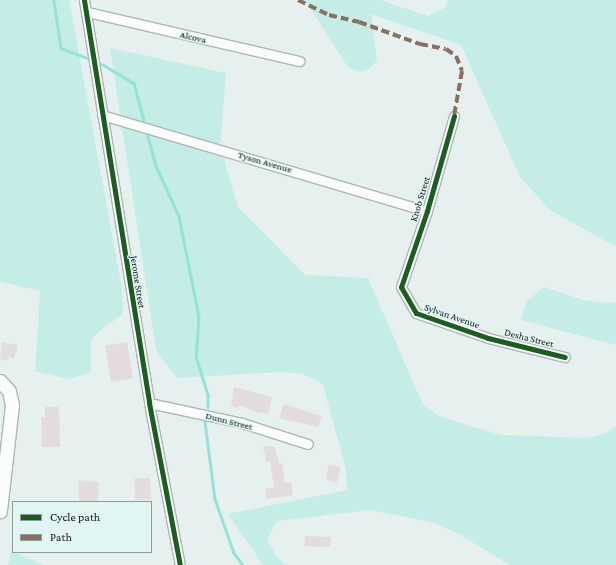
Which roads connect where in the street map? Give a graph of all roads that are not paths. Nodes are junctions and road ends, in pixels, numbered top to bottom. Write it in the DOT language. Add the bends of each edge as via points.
graph roads {
  1 [pos="84,0"];
  2 [pos="87,12"];
  3 [pos="299,62"];
  4 [pos="102,115"];
  5 [pos="454,116"];
  6 [pos="426,211"];
  7 [pos="401,286"];
  8 [pos="488,338"];
  9 [pos="565,357"];
  10 [pos="4,386"];
  11 [pos="149,403"];
  12 [pos="308,444"];
  13 [pos="1,492"];
  14 [pos="0,511"];
  15 [pos="180,565"];
  1 -- 2 [label="street, Jerome Street"];
  2 -- 3 [label="street, Alcova"];
  2 -- 4 [label="street, Jerome Street"];
  4 -- 6 [label="street, Tyson Avenue"];
  4 -- 11 [label="street, Jerome Street"];
  5 -- 6 [label="street, Knob Street"];
  6 -- 7 [label="street, Knob Street"];
  7 -- 8 [label="street, Sylvan Avenue" via="416,313"];
  8 -- 9 [label="street, Desha Street"];
  10 -- 13 [label="street" via="12,405 12,422"];
  11 -- 12 [label="street, Dunn Street" via="242,423"];
  11 -- 15 [label="street, Jerome Street"];
  13 -- 14 [label="street"];
}
